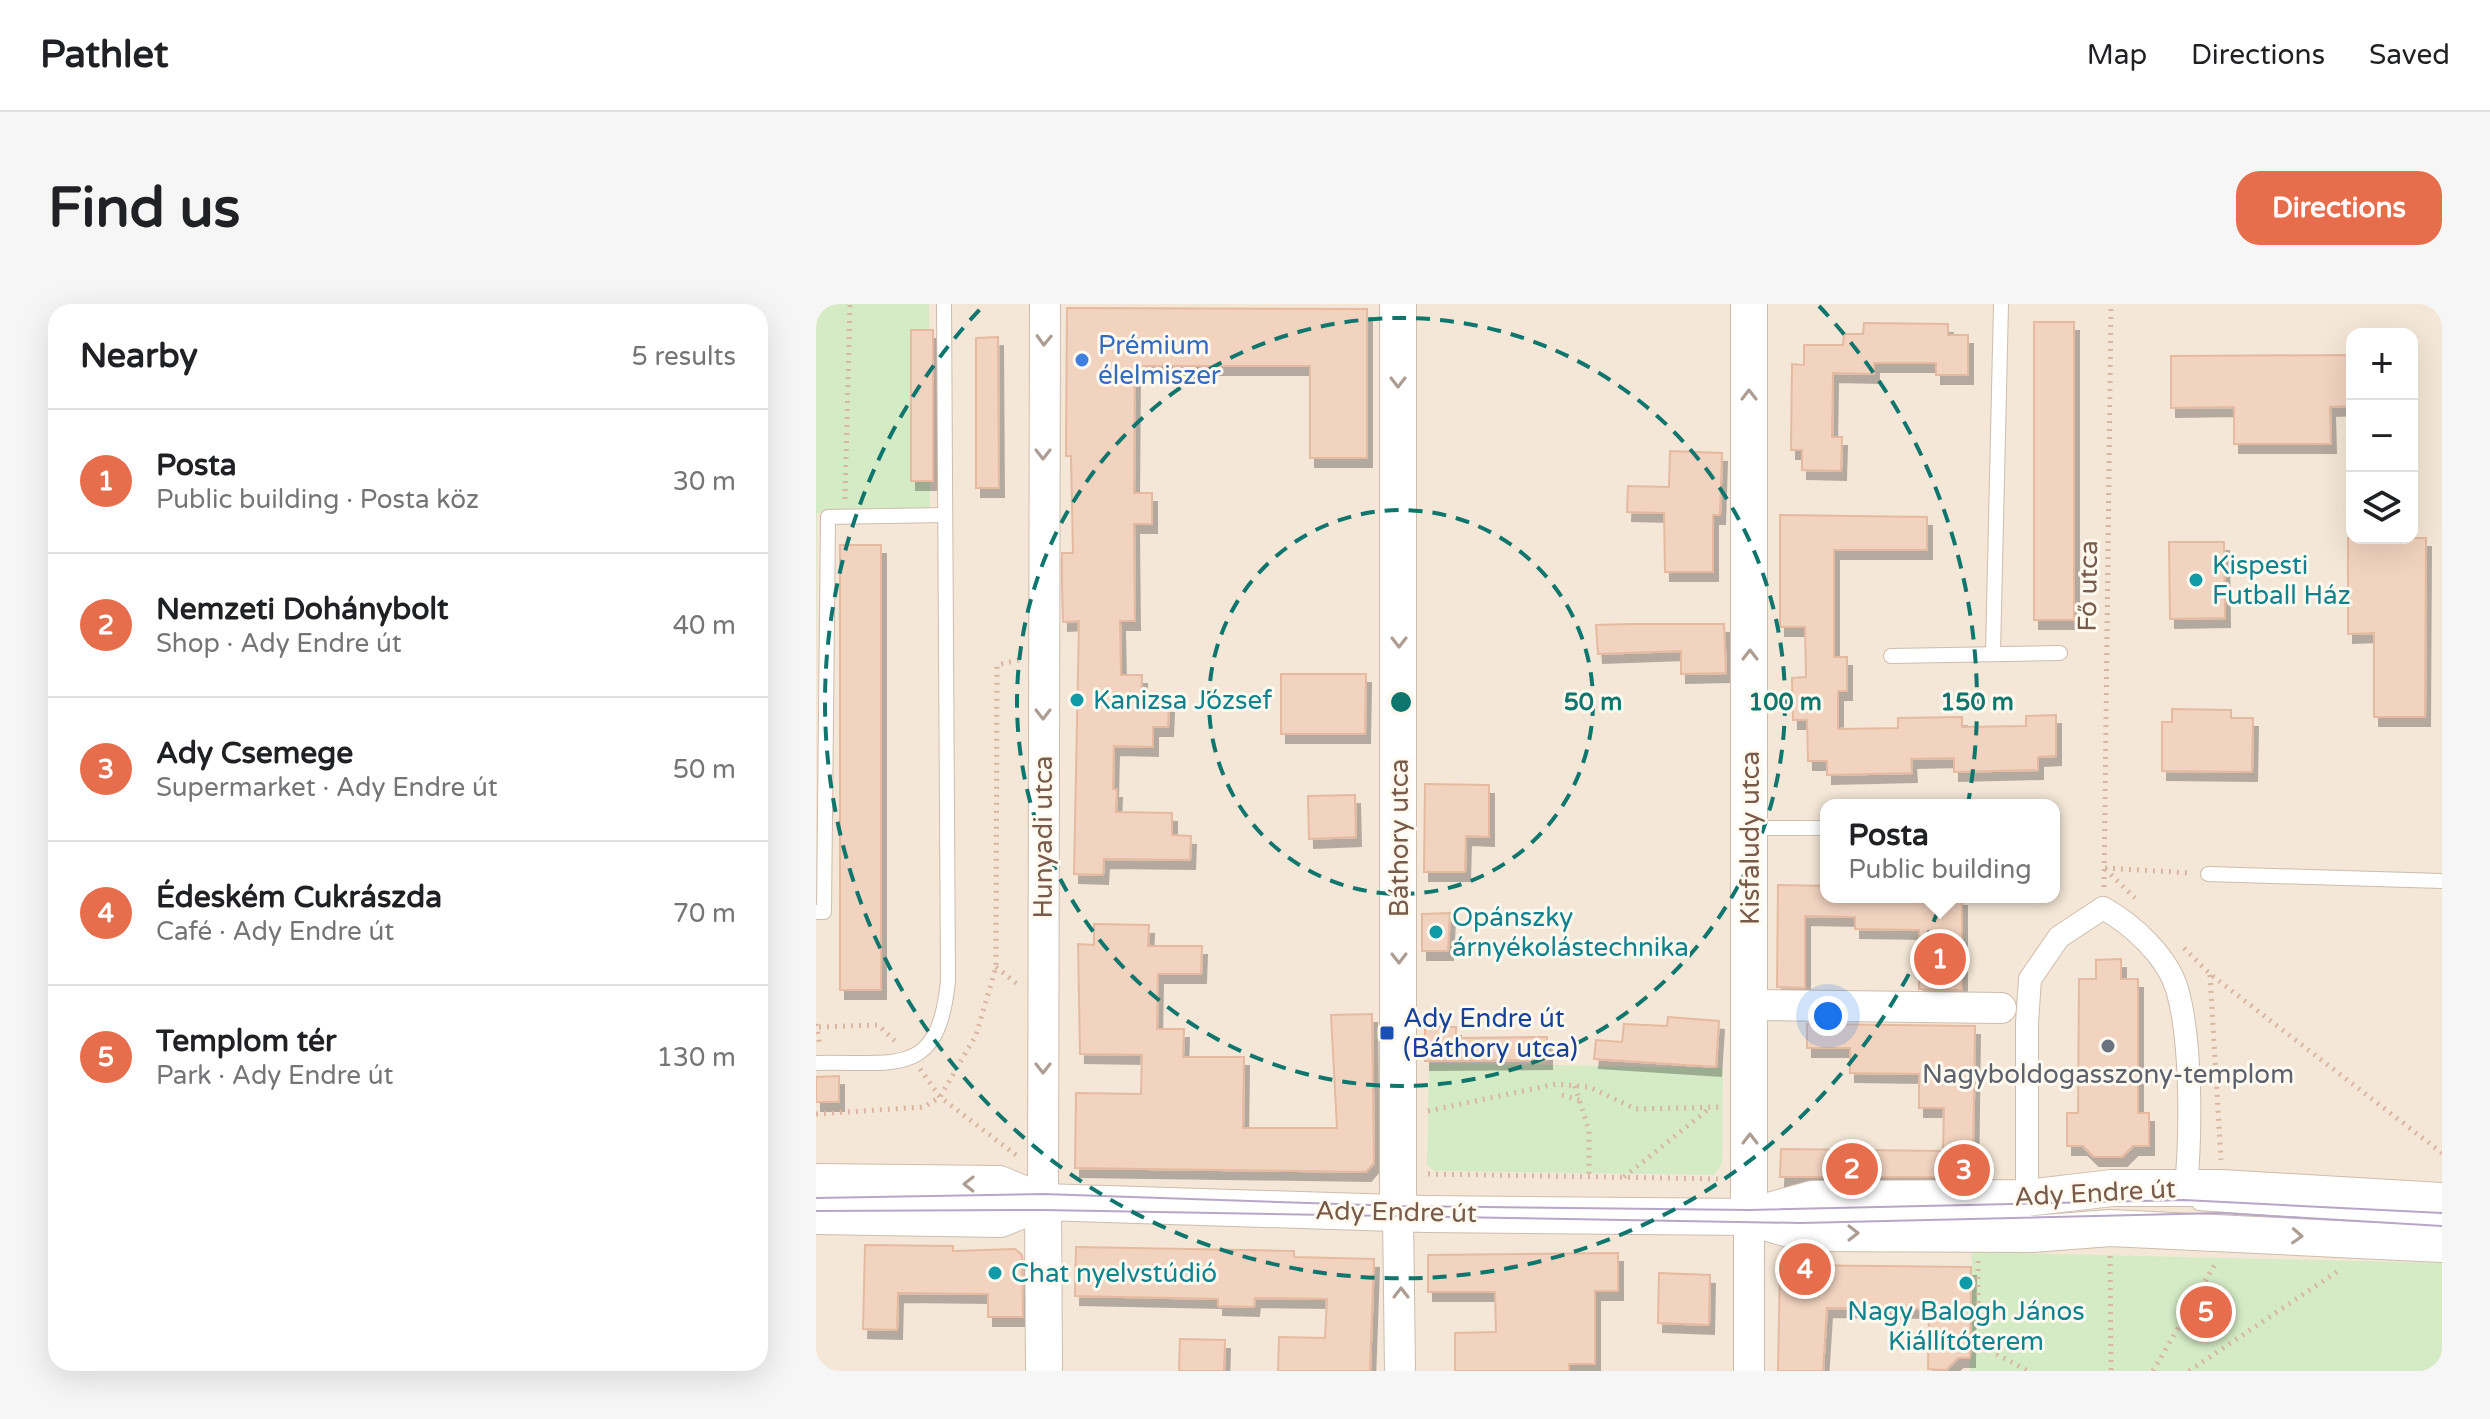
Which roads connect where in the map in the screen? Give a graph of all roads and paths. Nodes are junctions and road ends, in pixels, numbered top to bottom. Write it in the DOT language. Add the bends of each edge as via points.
graph roads {
  1 [pos="850,304"];
  2 [pos="944,304"];
  3 [pos="1045,304"];
  4 [pos="1398,304"];
  5 [pos="1749,304"];
  6 [pos="2001,304"];
  7 [pos="2111,304"];
  8 [pos="945,515"];
  9 [pos="844,517"];
  10 [pos="1993,653"];
  11 [pos="2060,653"];
  12 [pos="1891,656"];
  13 [pos="1025,658"];
  14 [pos="1751,828"];
  15 [pos="1820,828"];
  16 [pos="2208,874"];
  17 [pos="2442,881"];
  18 [pos="816,912"];
  19 [pos="1750,1005"];
  20 [pos="2001,1008"];
  21 [pos="816,1024"];
  22 [pos="912,1058"];
  23 [pos="816,1063"];
  24 [pos="1575,1086"];
  25 [pos="1562,1095"];
  26 [pos="940,1097"];
  27 [pos="1579,1100"];
  28 [pos="1750,1106"];
  29 [pos="1711,1107"];
  30 [pos="816,1114"];
  31 [pos="1400,1117"];
  32 [pos="2442,1153"];
  33 [pos="1019,1169"];
  34 [pos="2222,1174"];
  35 [pos="1589,1177"];
  36 [pos="1420,1178"];
  37 [pos="1623,1178"];
  38 [pos="1750,1179"];
  39 [pos="816,1182"];
  40 [pos="2027,1198"];
  41 [pos="2442,1201"];
  42 [pos="1043,1202"];
  43 [pos="2199,1211"];
  44 [pos="1398,1213"];
  45 [pos="816,1216"];
  46 [pos="1749,1217"];
  47 [pos="2442,1220"];
  48 [pos="2110,1241"];
  49 [pos="2442,1244"];
  50 [pos="1978,1252"];
  51 [pos="2353,1261"];
  52 [pos="1044,1371"];
  53 [pos="1400,1371"];
  54 [pos="1749,1371"];
  55 [pos="2028,1371"];
  56 [pos="2111,1371"];
  57 [pos="2153,1371"];
  58 [pos="2189,1371"];
  1 -- 9 [label="path"];
  2 -- 8 [label="lane"];
  3 -- 42 [label="street, Hunyadi utca, one-way"];
  4 -- 31 [label="street, Báthory utca, one-way"];
  14 -- 5 [label="street, Kisfaludy utca, one-way"];
  6 -- 10 [label="lane"];
  7 -- 16 [label="path, Fő utca" via="2104,868"];
  8 -- 9 [label="lane"];
  8 -- 22 [label="lane" via="948,981 936,1038"];
  9 -- 18 [label="lane" via="828,517 824,912"];
  10 -- 11 [label="lane"];
  10 -- 12 [label="lane"];
  13 -- 26 [label="path" via="997,665 996,967 976,1035"];
  14 -- 15 [label="lane"];
  14 -- 19 [label="street, Kisfaludy utca"];
  16 -- 17 [label="lane"];
  19 -- 20 [label="street"];
  19 -- 28 [label="street, Kisfaludy utca"];
  21 -- 22 [label="path" via="878,1025"];
  22 -- 23 [label="lane"];
  22 -- 26 [label="path"];
  24 -- 27 [label="path"];
  24 -- 29 [label="path" via="1589,1087 1636,1109"];
  24 -- 31 [label="path" via="1556,1084"];
  25 -- 27 [label="path"];
  26 -- 30 [label="path" via="924,1107"];
  26 -- 33 [label="path" via="1017,1156"];
  27 -- 35 [label="path" via="1589,1131"];
  28 -- 29 [label="path"];
  38 -- 28 [label="street, Kisfaludy utca, one-way"];
  29 -- 37 [label="path"];
  31 -- 44 [label="street, Báthory utca"];
  32 -- 34 [label="path" via="2210,974"];
  35 -- 36 [label="path"];
  35 -- 37 [label="path"];
  37 -- 38 [label="path"];
  38 -- 46 [label="street, Kisfaludy utca"];
  42 -- 39 [label="street, Ady Endre út, one-way" via="999,1184"];
  40 -- 43 [label="street, Ady Endre út" via="2112,1188"];
  40 -- 43 [label="street" via="2030,979 2059,937 2103,908 2145,938 2176,986"];
  40 -- 46 [label="street, Ady Endre út" via="1812,1199"];
  41 -- 43 [label="street, Ady Endre út"];
  42 -- 44 [label="street, Ady Endre út"];
  42 -- 45 [label="street, Ady Endre út" via="1000,1219"];
  42 -- 52 [label="street, Hunyadi utca"];
  43 -- 47 [label="lane"];
  43 -- 48 [label="street, Ady Endre út"];
  43 -- 49 [label="street, Ady Endre út, one-way"];
  43 -- 57 [label="path" via="2219,1258"];
  44 -- 46 [label="street, Ady Endre út"];
  53 -- 44 [label="street, Báthory utca, one-way"];
  46 -- 48 [label="street, Ady Endre út, one-way" via="1802,1233 2032,1234"];
  46 -- 54 [label="street, Kisfaludy utca"];
  48 -- 56 [label="path"];
  50 -- 55 [label="path" via="1978,1344"];
  51 -- 58 [label="path"];
}
